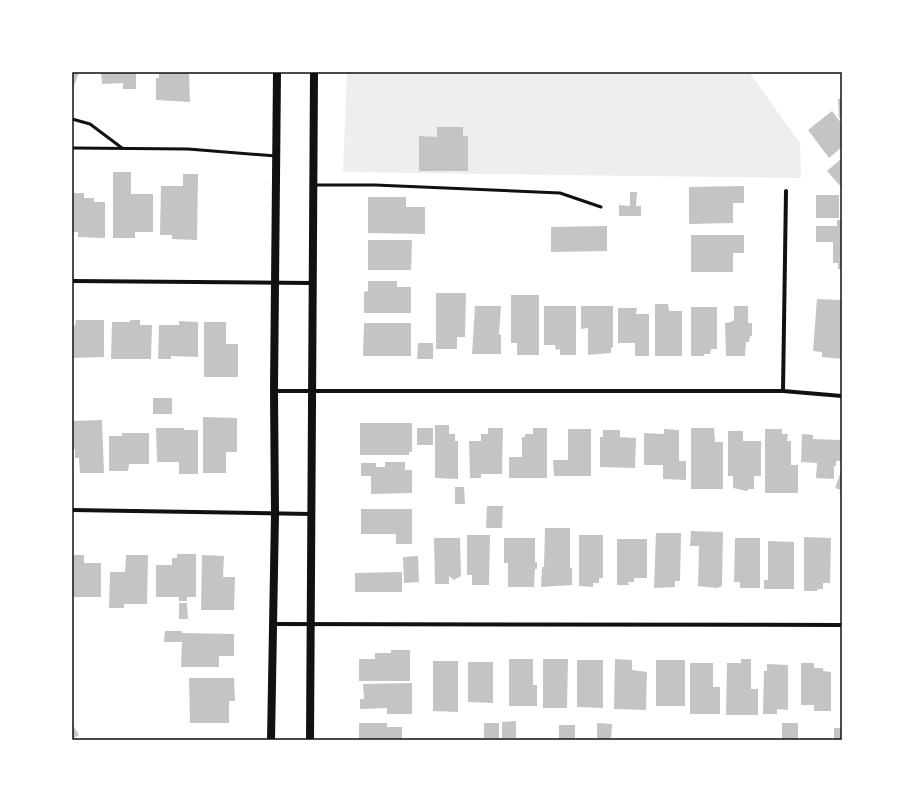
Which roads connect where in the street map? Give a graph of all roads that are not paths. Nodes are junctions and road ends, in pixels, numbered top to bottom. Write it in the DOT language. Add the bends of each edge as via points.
graph roads {
  1 [pos="277,72"];
  2 [pos="314,72"];
  3 [pos="72,119"];
  4 [pos="72,148"];
  5 [pos="122,148"];
  6 [pos="277,156"];
  7 [pos="313,185"];
  8 [pos="786,191"];
  9 [pos="601,207"];
  10 [pos="72,281"];
  11 [pos="276,283"];
  12 [pos="313,283"];
  13 [pos="312,390"];
  14 [pos="274,391"];
  15 [pos="783,391"];
  16 [pos="842,396"];
  17 [pos="72,510"];
  18 [pos="275,514"];
  19 [pos="312,514"];
  20 [pos="274,624"];
  21 [pos="311,624"];
  22 [pos="842,625"];
  23 [pos="271,740"];
  24 [pos="310,740"];
  1 -- 6 [label="main road"];
  2 -- 7 [label="main road"];
  3 -- 5 [label="lane" via="90,124"];
  4 -- 5 [label="lane"];
  5 -- 6 [label="lane" via="188,149"];
  6 -- 11 [label="main road"];
  7 -- 9 [label="lane" via="375,185 560,193"];
  7 -- 12 [label="main road"];
  8 -- 15 [label="street"];
  10 -- 11 [label="street"];
  11 -- 12 [label="street"];
  11 -- 14 [label="main road"];
  12 -- 13 [label="main road"];
  13 -- 14 [label="street"];
  13 -- 15 [label="street"];
  13 -- 19 [label="main road"];
  14 -- 18 [label="main road"];
  15 -- 16 [label="street"];
  17 -- 18 [label="street"];
  18 -- 19 [label="street"];
  18 -- 20 [label="main road"];
  19 -- 21 [label="main road"];
  20 -- 21 [label="street"];
  20 -- 23 [label="main road"];
  21 -- 22 [label="street"];
  21 -- 24 [label="main road"];
}
